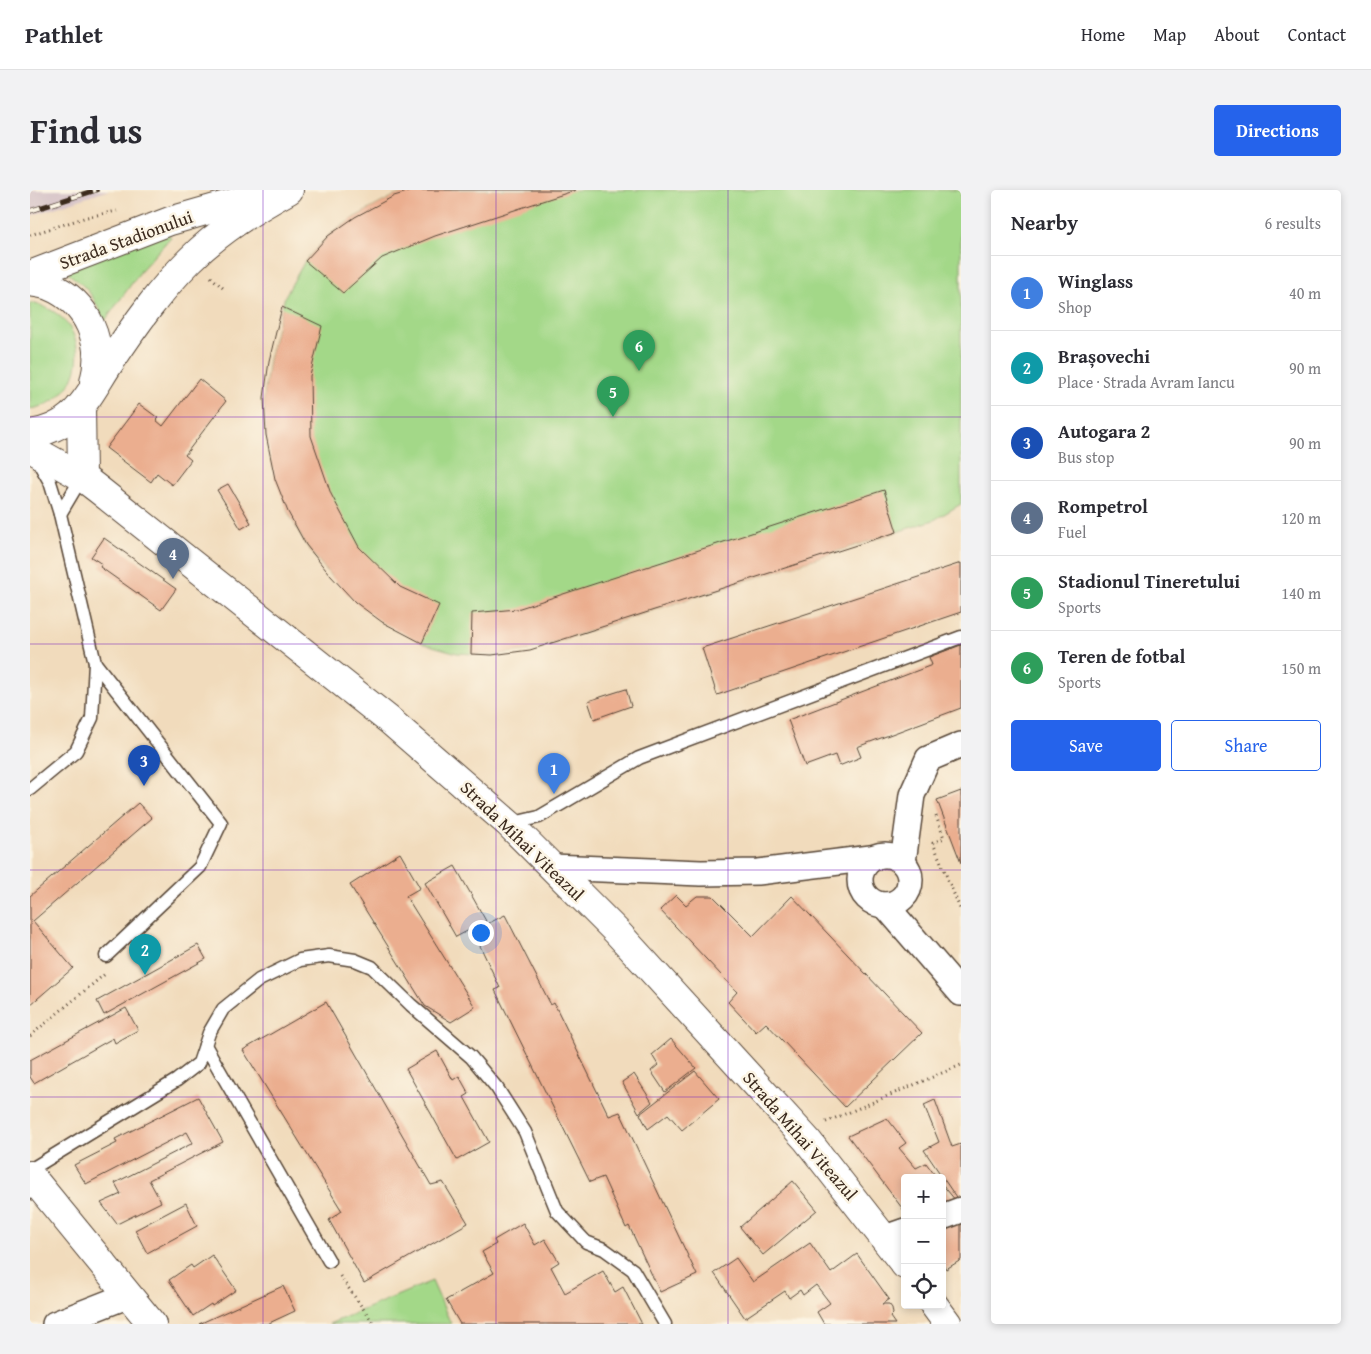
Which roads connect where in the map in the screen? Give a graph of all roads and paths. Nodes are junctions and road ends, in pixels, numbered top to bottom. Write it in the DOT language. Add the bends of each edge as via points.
graph roads {
  1 [pos="279,190"];
  2 [pos="289,190"];
  3 [pos="126,209"];
  4 [pos="30,235"];
  5 [pos="30,275"];
  6 [pos="30,282"];
  7 [pos="87,397"];
  8 [pos="30,434"];
  9 [pos="30,448"];
  10 [pos="82,477"];
  11 [pos="60,514"];
  12 [pos="961,637"];
  13 [pos="95,663"];
  14 [pos="961,745"];
  15 [pos="30,789"];
  16 [pos="912,795"];
  17 [pos="509,824"];
  18 [pos="871,858"];
  19 [pos="902,862"];
  20 [pos="552,867"];
  21 [pos="885,905"];
  22 [pos="961,911"];
  23 [pos="106,956"];
  24 [pos="106,974"];
  25 [pos="961,993"];
  26 [pos="30,1036"];
  27 [pos="205,1045"];
  28 [pos="961,1065"];
  29 [pos="826,1122"];
  30 [pos="30,1170"];
  31 [pos="30,1174"];
  32 [pos="961,1210"];
  33 [pos="946,1216"];
  34 [pos="895,1234"];
  35 [pos="330,1261"];
  36 [pos="905,1264"];
  37 [pos="129,1295"];
  38 [pos="937,1309"];
  39 [pos="54,1324"];
  40 [pos="152,1324"];
  41 [pos="374,1324"];
  42 [pos="665,1324"];
  43 [pos="948,1324"];
  1 -- 5 [label="street, Strada Stadionului" via="170,221"];
  2 -- 7 [label="street, Strada Stadionului" via="245,215 190,259 149,305"];
  3 -- 4 [label="path"];
  6 -- 7 [label="street, Strada Stadionului" via="49,286 67,296 82,310 92,328 98,348 98,369"];
  7 -- 8 [label="street, Strada Stadionului" via="61,424"];
  7 -- 10 [label="street"];
  9 -- 10 [label="street, Strada Mihai Viteazul"];
  9 -- 11 [label="lane" via="50,482"];
  10 -- 11 [label="lane"];
  10 -- 17 [label="street, Strada Mihai Viteazul" via="389,720"];
  11 -- 13 [label="lane"];
  12 -- 17 [label="lane" via="639,758 539,817"];
  13 -- 15 [label="lane" via="92,718 76,751"];
  13 -- 23 [label="lane" via="221,823 200,867"];
  14 -- 16 [label="street" via="928,759"];
  16 -- 19 [label="street"];
  16 -- 22 [label="path" via="928,797 944,838 933,843"];
  17 -- 20 [label="street, Strada Mihai Viteazul"];
  18 -- 19 [label="street" via="887,854"];
  18 -- 20 [label="street" via="758,872"];
  18 -- 21 [label="street" via="861,871 860,887 870,900"];
  19 -- 21 [label="street" via="910,876 910,885 901,899"];
  20 -- 34 [label="street, Strada Mihai Viteazul" via="616,931"];
  21 -- 25 [label="street"];
  24 -- 26 [label="path"];
  27 -- 30 [label="lane" via="199,1063 177,1080"];
  27 -- 35 [label="lane"];
  27 -- 42 [label="lane" via="223,1009 259,980 300,960 328,956 372,967 411,1006 471,1057 497,1088 525,1132 557,1211 586,1242 604,1249 633,1270"];
  28 -- 29 [label="path"];
  31 -- 37 [label="street"];
  32 -- 33 [label="street"];
  34 -- 36 [label="street, Strada Mihai Viteazul"];
  35 -- 41 [label="path"];
  37 -- 39 [label="street"];
  37 -- 40 [label="street"];
  38 -- 43 [label="street"];
}
